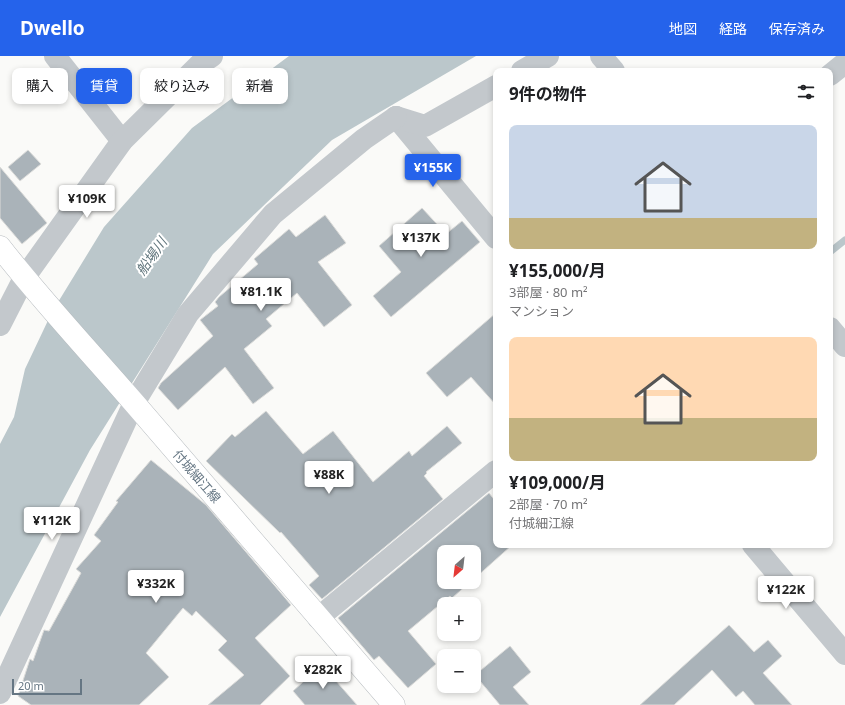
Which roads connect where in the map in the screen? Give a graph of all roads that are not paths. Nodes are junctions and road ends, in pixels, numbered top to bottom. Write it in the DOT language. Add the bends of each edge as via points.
graph roads {
  1 [pos="55,56"];
  2 [pos="212,56"];
  3 [pos="548,56"];
  4 [pos="601,56"];
  5 [pos="845,62"];
  6 [pos="527,68"];
  7 [pos="611,68"];
  8 [pos="833,72"];
  9 [pos="493,88"];
  10 [pos="396,117"];
  11 [pos="122,141"];
  12 [pos="493,234"];
  13 [pos="0,247"];
  14 [pos="24,278"];
  15 [pos="0,325"];
  16 [pos="833,332"];
  17 [pos="845,346"];
  18 [pos="131,400"];
  19 [pos="493,473"];
  20 [pos="756,548"];
  21 [pos="318,618"];
  22 [pos="845,654"];
  23 [pos="0,693"];
  24 [pos="0,701"];
  25 [pos="6,705"];
  26 [pos="394,705"];
  1 -- 11 [label="street"];
  2 -- 11 [label="street" via="200,64"];
  3 -- 6 [label="street"];
  4 -- 7 [label="street"];
  5 -- 8 [label="street"];
  9 -- 10 [label="street" via="425,126"];
  10 -- 12 [label="street"];
  10 -- 18 [label="street" via="364,139 273,214 188,314"];
  11 -- 14 [label="street"];
  13 -- 14 [label="main road, 付城細江線"];
  14 -- 15 [label="street"];
  14 -- 18 [label="main road, 付城細江線"];
  16 -- 17 [label="street"];
  18 -- 21 [label="main road, 付城細江線"];
  18 -- 23 [label="street"];
  19 -- 21 [label="street"];
  20 -- 22 [label="street"];
  21 -- 26 [label="main road, 付城細江線"];
  24 -- 25 [label="street"];
}
